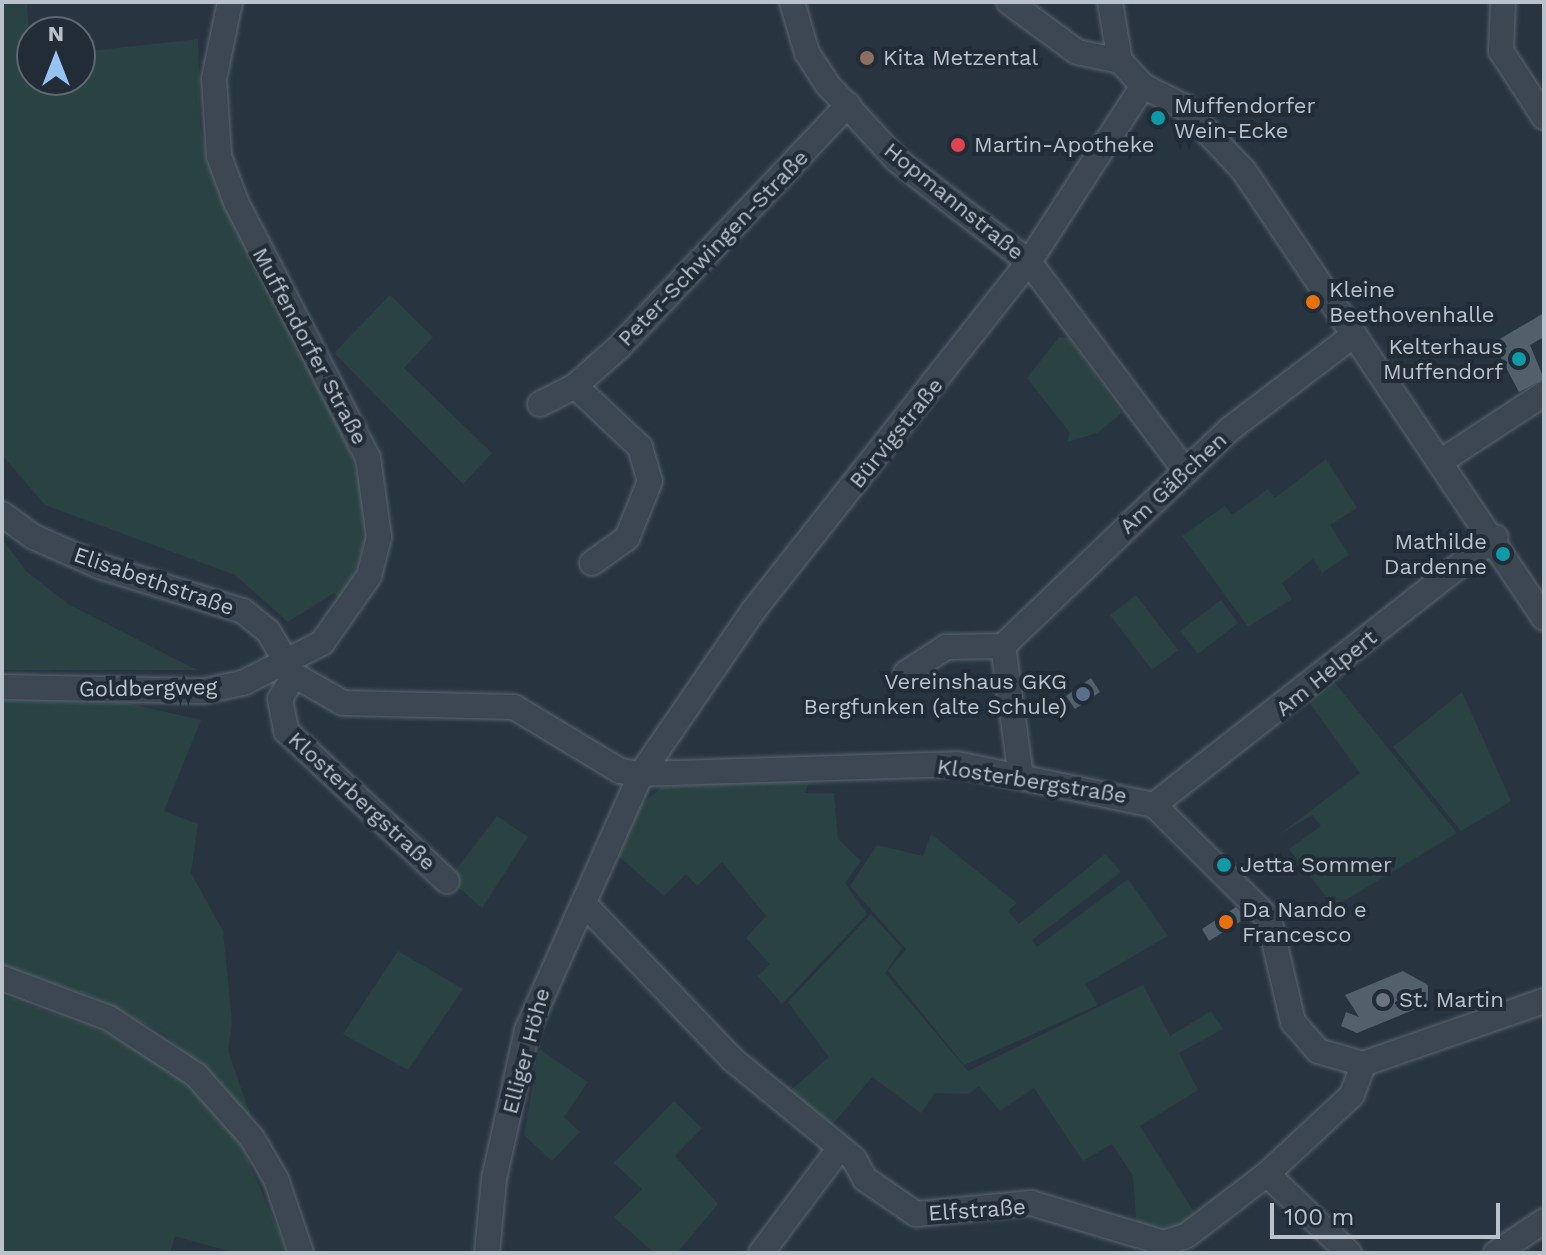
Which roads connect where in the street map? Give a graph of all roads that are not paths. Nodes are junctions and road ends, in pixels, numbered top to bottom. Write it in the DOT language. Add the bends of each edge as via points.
graph roads {
  1 [pos="230,2"];
  2 [pos="792,2"];
  3 [pos="1009,2"];
  4 [pos="1110,2"];
  5 [pos="1503,2"];
  6 [pos="1120,61"];
  7 [pos="1143,86"];
  8 [pos="848,105"];
  9 [pos="1544,117"];
  10 [pos="1029,262"];
  11 [pos="1354,335"];
  12 [pos="575,386"];
  13 [pos="1544,394"];
  14 [pos="540,404"];
  15 [pos="1443,460"];
  16 [pos="1186,472"];
  17 [pos="2,514"];
  18 [pos="1496,537"];
  19 [pos="592,563"];
  20 [pos="1544,618"];
  21 [pos="1003,646"];
  22 [pos="292,670"];
  23 [pos="906,673"];
  24 [pos="2,687"];
  25 [pos="641,774"];
  26 [pos="1021,777"];
  27 [pos="1154,805"];
  28 [pos="447,881"];
  29 [pos="586,906"];
  30 [pos="2,978"];
  31 [pos="1544,1001"];
  32 [pos="1363,1064"];
  33 [pos="839,1149"];
  34 [pos="1267,1174"];
  35 [pos="1544,1221"];
  36 [pos="301,1253"];
  37 [pos="487,1253"];
  38 [pos="761,1253"];
  39 [pos="1349,1253"];
  40 [pos="1496,1253"];
  1 -- 22 [label="street, Muffendorfer Straße" via="214,79 219,156 236,202 363,445 378,499 379,537 352,610"];
  2 -- 8 [label="street, Hopmannstraße" via="807,53"];
  3 -- 6 [label="street" via="1077,52"];
  4 -- 6 [label="street"];
  5 -- 9 [label="street" via="1501,51"];
  6 -- 7 [label="street"];
  7 -- 10 [label="street, Bürvigstraße"];
  7 -- 11 [label="street" via="1183,106 1244,171"];
  8 -- 10 [label="street, Hopmannstraße" via="897,160"];
  8 -- 12 [label="street, Peter-Schwingen-Straße" via="660,307"];
  10 -- 16 [label="street, Hopmannstraße"];
  10 -- 25 [label="street, Bürvigstraße" via="753,611"];
  11 -- 15 [label="street"];
  11 -- 16 [label="street, Am Gäßchen"];
  12 -- 14 [label="street, Peter-Schwingen-Straße"];
  12 -- 19 [label="street" via="640,447 650,481 627,538"];
  13 -- 15 [label="street"];
  15 -- 18 [label="street"];
  16 -- 21 [label="street, Am Gäßchen"];
  17 -- 22 [label="street, Elisabethstraße" via="34,537 99,566 243,611"];
  18 -- 20 [label="street"];
  18 -- 27 [label="street, Am Helpert"];
  21 -- 23 [label="street" via="946,647"];
  21 -- 26 [label="street"];
  22 -- 24 [label="street, Goldbergweg" via="204,691"];
  22 -- 25 [label="street, Klosterbergstraße" via="343,703 514,707 620,771"];
  22 -- 28 [label="street, Klosterbergstraße" via="280,699 286,731"];
  25 -- 26 [label="street, Klosterbergstraße" via="934,764"];
  25 -- 29 [label="street, Elliger Höhe"];
  26 -- 27 [label="street, Klosterbergstraße"];
  27 -- 32 [label="street, Klosterbergstraße" via="1269,919 1293,1022 1318,1051"];
  29 -- 33 [label="street, Elfstraße" via="732,1059"];
  29 -- 37 [label="street, Elliger Höhe" via="569,928 527,1030 494,1179"];
  30 -- 36 [label="street" via="109,1018 196,1075 252,1138 276,1179"];
  31 -- 32 [label="street"];
  32 -- 34 [label="street, Elfstraße" via="1352,1095"];
  33 -- 34 [label="street, Elfstraße" via="865,1179 916,1214 1031,1203 1164,1243 1186,1236"];
  33 -- 38 [label="street"];
  34 -- 39 [label="street"];
  35 -- 40 [label="street"];
}
